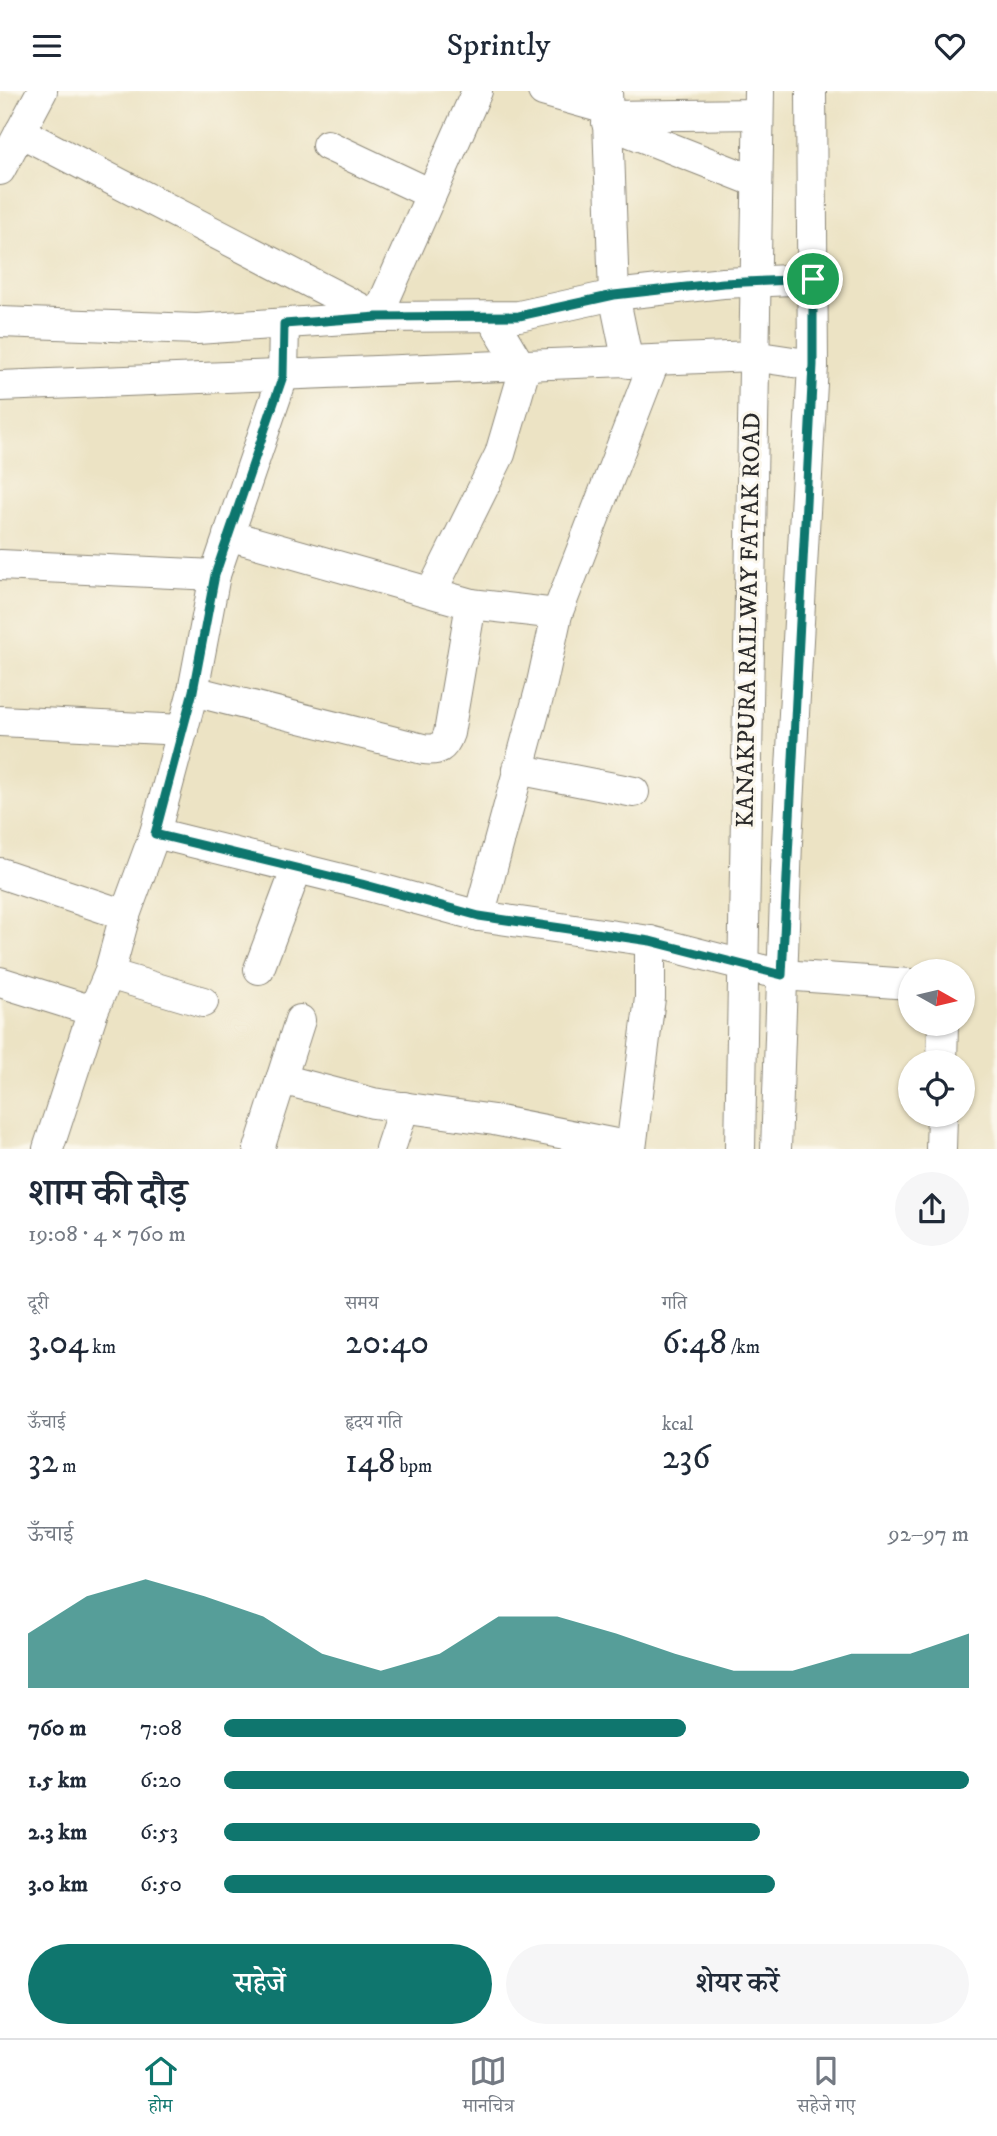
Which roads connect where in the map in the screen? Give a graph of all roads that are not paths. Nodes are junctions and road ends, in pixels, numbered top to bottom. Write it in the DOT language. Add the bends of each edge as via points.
graph roads {
  1 [pos="42,91"];
  2 [pos="477,91"];
  3 [pos="543,91"];
  4 [pos="811,91"];
  5 [pos="758,102"];
  6 [pos="607,110"];
  7 [pos="20,132"];
  8 [pos="327,145"];
  9 [pos="0,170"];
  10 [pos="757,182"];
  11 [pos="431,194"];
  12 [pos="813,279"];
  13 [pos="755,281"];
  14 [pos="614,295"];
  15 [pos="377,317"];
  16 [pos="491,317"];
  17 [pos="0,322"];
  18 [pos="284,324"];
  19 [pos="753,356"];
  20 [pos="641,362"];
  21 [pos="813,365"];
  22 [pos="521,366"];
  23 [pos="283,376"];
  24 [pos="0,386"];
  25 [pos="228,535"];
  26 [pos="0,565"];
  27 [pos="215,575"];
  28 [pos="432,591"];
  29 [pos="471,604"];
  30 [pos="557,614"];
  31 [pos="193,691"];
  32 [pos="0,721"];
  33 [pos="183,730"];
  34 [pos="517,769"];
  35 [pos="634,792"];
  36 [pos="155,834"];
  37 [pos="297,868"];
  38 [pos="0,873"];
  39 [pos="125,915"];
  40 [pos="479,916"];
  41 [pos="650,941"];
  42 [pos="743,966"];
  43 [pos="259,969"];
  44 [pos="109,974"];
  45 [pos="782,975"];
  46 [pos="0,982"];
  47 [pos="898,983"];
  48 [pos="204,1002"];
  49 [pos="93,1011"];
  50 [pos="300,1020"];
  51 [pos="281,1079"];
  52 [pos="404,1107"];
  53 [pos="942,1127"];
  54 [pos="631,1148"];
  55 [pos="48,1149"];
  56 [pos="259,1149"];
  57 [pos="390,1149"];
  58 [pos="740,1149"];
  59 [pos="776,1149"];
  60 [pos="941,1149"];
  1 -- 7 [label="street"];
  2 -- 11 [label="street"];
  3 -- 6 [label="street"];
  4 -- 12 [label="street, KANAKPURA RAILWAY FATAK ROAD"];
  5 -- 6 [label="street"];
  5 -- 10 [label="street, KANAKPURA RAILWAY FATAK ROAD"];
  6 -- 10 [label="street"];
  6 -- 14 [label="street"];
  7 -- 9 [label="street"];
  7 -- 15 [label="street"];
  8 -- 11 [label="street"];
  10 -- 13 [label="street, KANAKPURA RAILWAY FATAK ROAD"];
  11 -- 15 [label="street"];
  12 -- 13 [label="street"];
  12 -- 21 [label="street, KANAKPURA RAILWAY FATAK ROAD"];
  13 -- 14 [label="street"];
  13 -- 19 [label="street, KANAKPURA RAILWAY FATAK ROAD"];
  14 -- 16 [label="street" via="519,316"];
  14 -- 20 [label="street"];
  15 -- 16 [label="street"];
  15 -- 18 [label="street"];
  16 -- 22 [label="street"];
  17 -- 18 [label="street" via="197,328"];
  18 -- 23 [label="street"];
  19 -- 20 [label="street"];
  19 -- 21 [label="street"];
  19 -- 42 [label="street, KANAKPURA RAILWAY FATAK ROAD"];
  20 -- 22 [label="street"];
  20 -- 30 [label="street"];
  21 -- 45 [label="street, KANAKPURA RAILWAY FATAK ROAD"];
  22 -- 23 [label="street"];
  22 -- 28 [label="street" via="524,372 500,454"];
  23 -- 24 [label="street"];
  23 -- 25 [label="street"];
  25 -- 27 [label="street"];
  25 -- 28 [label="street"];
  26 -- 27 [label="street"];
  27 -- 31 [label="street"];
  28 -- 29 [label="street"];
  29 -- 30 [label="street"];
  29 -- 31 [label="street" via="449,733 446,744 435,751"];
  30 -- 34 [label="street"];
  31 -- 33 [label="street"];
  32 -- 33 [label="street"];
  33 -- 36 [label="street"];
  34 -- 35 [label="street"];
  34 -- 40 [label="street"];
  36 -- 37 [label="street"];
  36 -- 39 [label="street"];
  37 -- 40 [label="street"];
  37 -- 43 [label="street"];
  38 -- 39 [label="street"];
  39 -- 44 [label="street"];
  40 -- 41 [label="street"];
  41 -- 42 [label="street"];
  41 -- 54 [label="street" via="650,998"];
  42 -- 45 [label="street"];
  42 -- 58 [label="street, KANAKPURA RAILWAY FATAK ROAD"];
  44 -- 48 [label="street"];
  44 -- 49 [label="street"];
  45 -- 47 [label="street"];
  45 -- 59 [label="street, KANAKPURA RAILWAY FATAK ROAD"];
  46 -- 49 [label="street"];
  49 -- 55 [label="street"];
  50 -- 51 [label="street"];
  51 -- 52 [label="street"];
  51 -- 56 [label="street"];
  52 -- 54 [label="street"];
  52 -- 57 [label="street"];
  53 -- 60 [label="street"];
}
